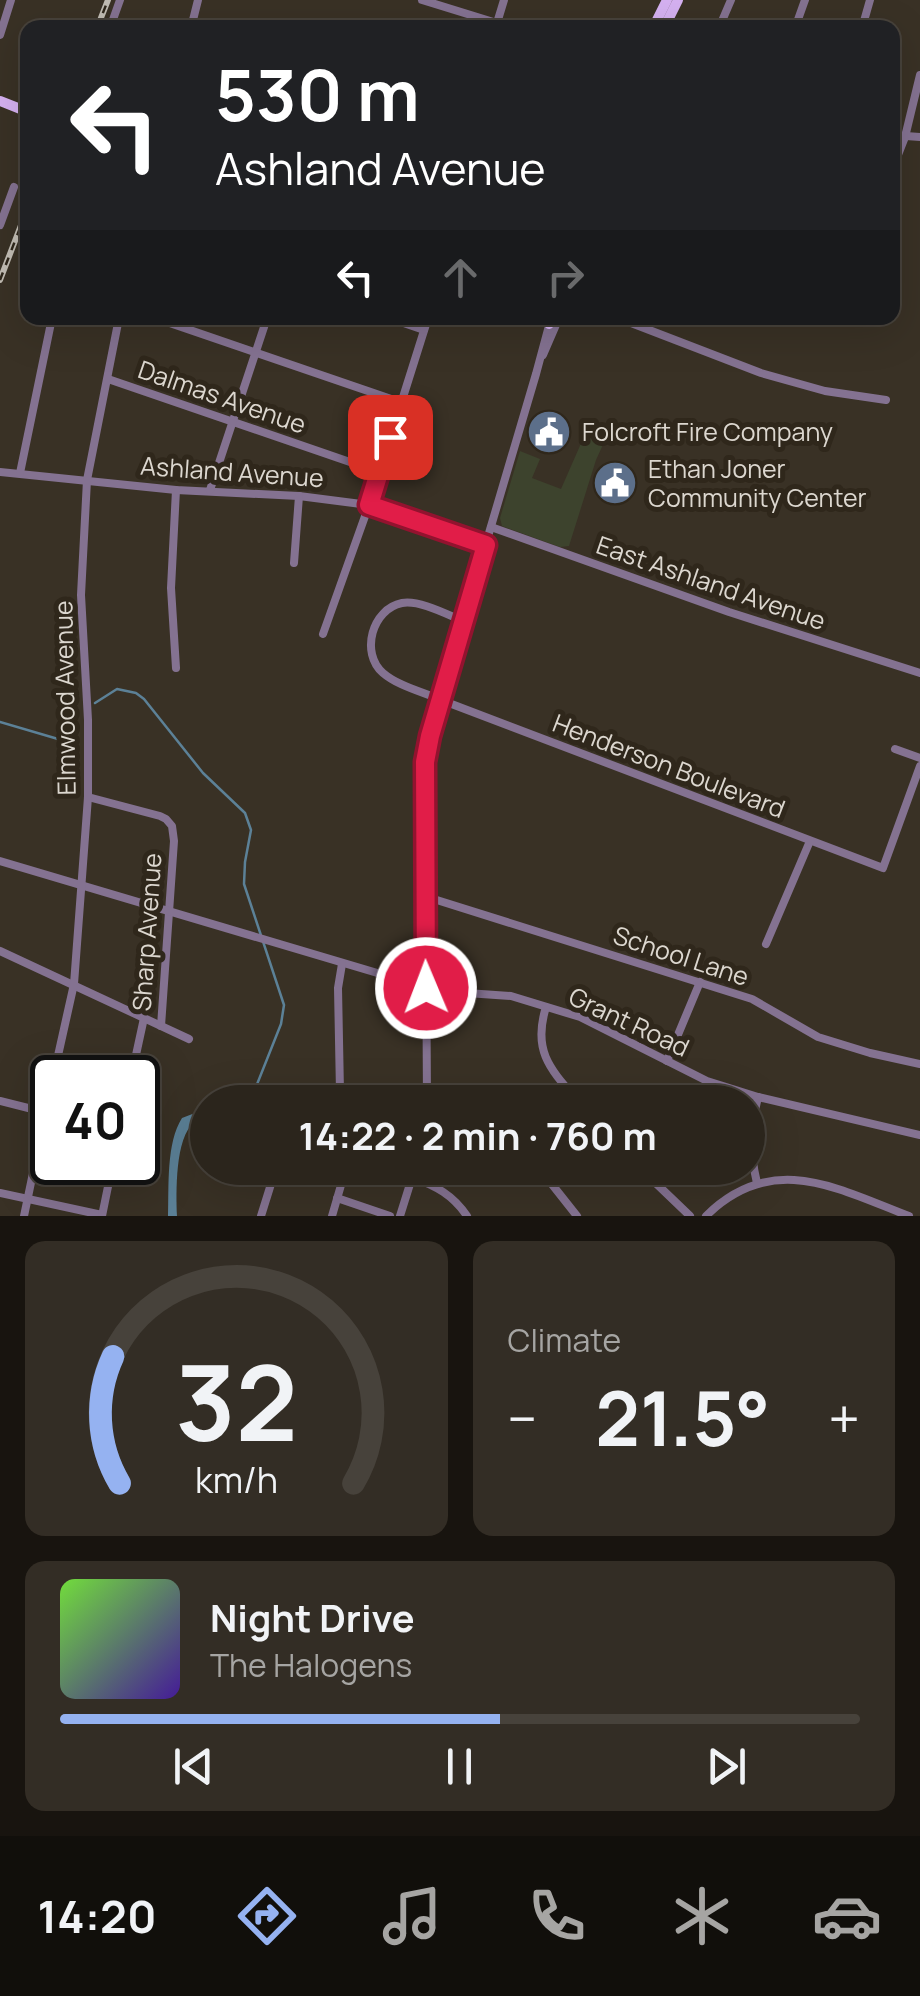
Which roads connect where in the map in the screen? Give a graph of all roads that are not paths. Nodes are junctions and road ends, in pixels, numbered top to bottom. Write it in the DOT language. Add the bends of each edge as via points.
graph roads {
  1 [pos="11,0"];
  2 [pos="422,0"];
  3 [pos="490,20"];
  4 [pos="0,35"];
  5 [pos="920,75"];
  6 [pos="900,136"];
  7 [pos="905,136"];
  8 [pos="920,137"];
  9 [pos="900,149"];
  10 [pos="14,187"];
  11 [pos="0,225"];
  12 [pos="51,325"];
  13 [pos="117,325"];
  14 [pos="176,325"];
  15 [pos="265,325"];
  16 [pos="410,325"];
  17 [pos="426,325"];
  18 [pos="550,325"];
  19 [pos="636,325"];
  20 [pos="424,330"];
  21 [pos="257,352"];
  22 [pos="108,379"];
  23 [pos="886,400"];
  24 [pos="400,402"];
  25 [pos="232,421"];
  26 [pos="0,472"];
  27 [pos="380,472"];
  28 [pos="20,473"];
  29 [pos="88,480"];
  30 [pos="176,490"];
  31 [pos="210,490"];
  32 [pos="299,496"];
  33 [pos="369,505"];
  34 [pos="491,528"];
  35 [pos="486,545"];
  36 [pos="294,564"];
  37 [pos="463,620"];
  38 [pos="323,634"];
  39 [pos="176,668"];
  40 [pos="920,673"];
  41 [pos="441,700"];
  42 [pos="894,749"];
  43 [pos="920,762"];
  44 [pos="918,777"];
  45 [pos="88,796"];
  46 [pos="810,840"];
  47 [pos="0,861"];
  48 [pos="80,884"];
  49 [pos="424,896"];
  50 [pos="170,912"];
  51 [pos="766,944"];
  52 [pos="0,951"];
  53 [pos="342,964"];
  54 [pos="700,982"];
  55 [pos="74,984"];
  56 [pos="426,988"];
  57 [pos="546,1006"];
  58 [pos="144,1018"];
  59 [pos="161,1026"];
  60 [pos="188,1039"];
  61 [pos="58,1055"];
  62 [pos="137,1055"];
  63 [pos="667,1062"];
  64 [pos="920,1064"];
  65 [pos="340,1085"];
  66 [pos="428,1085"];
  67 [pos="564,1085"];
  68 [pos="719,1085"];
  69 [pos="765,1099"];
  70 [pos="0,1101"];
  71 [pos="30,1108"];
  72 [pos="920,1135"];
  73 [pos="765,1181"];
  74 [pos="32,1185"];
  75 [pos="108,1185"];
  76 [pos="271,1185"];
  77 [pos="341,1185"];
  78 [pos="409,1185"];
  79 [pos="435,1185"];
  80 [pos="555,1185"];
  81 [pos="658,1185"];
  82 [pos="752,1185"];
  83 [pos="0,1193"];
  84 [pos="338,1198"];
  85 [pos="28,1200"];
  86 [pos="24,1216"];
  87 [pos="102,1216"];
  88 [pos="262,1216"];
  89 [pos="332,1216"];
  90 [pos="390,1216"];
  91 [pos="400,1216"];
  92 [pos="467,1216"];
  93 [pos="577,1216"];
  94 [pos="690,1216"];
  95 [pos="706,1216"];
  96 [pos="909,1216"];
  1 -- 4 [label="street"];
  2 -- 3 [label="street"];
  5 -- 7 [label="street"];
  6 -- 7 [label="street"];
  7 -- 8 [label="street"];
  7 -- 9 [label="street"];
  10 -- 11 [label="street"];
  12 -- 28 [label="street"];
  13 -- 22 [label="street, Elmwood Avenue"];
  14 -- 21 [label="street"];
  15 -- 21 [label="street"];
  16 -- 20 [label="street"];
  17 -- 20 [label="street"];
  18 -- 34 [label="street"];
  19 -- 23 [label="street" via="761,373"];
  20 -- 24 [label="street"];
  21 -- 24 [label="street"];
  21 -- 25 [label="street"];
  22 -- 25 [label="street, Dalmas Avenue"];
  22 -- 29 [label="street, Elmwood Avenue"];
  24 -- 27 [label="street"];
  25 -- 27 [label="street, Dalmas Avenue"];
  25 -- 31 [label="street"];
  26 -- 28 [label="street"];
  27 -- 33 [label="street"];
  28 -- 29 [label="street"];
  29 -- 30 [label="street, Ashland Avenue"];
  29 -- 45 [label="street, Elmwood Avenue" via="81,595"];
  30 -- 31 [label="street, Ashland Avenue"];
  30 -- 39 [label="street" via="170,588"];
  31 -- 32 [label="street, Ashland Avenue"];
  32 -- 33 [label="street, Ashland Avenue"];
  32 -- 36 [label="street"];
  33 -- 35 [label="street, Ashland Avenue"];
  33 -- 38 [label="street"];
  34 -- 35 [label="street"];
  34 -- 40 [label="street, East Ashland Avenue"];
  35 -- 37 [label="street"];
  37 -- 41 [label="street"];
  37 -- 41 [label="street, Henderson Boulevard" via="399,604 380,616 370,642 371,656 386,676"];
  41 -- 46 [label="street, Henderson Boulevard"];
  41 -- 49 [label="street" via="425,762"];
  42 -- 43 [label="street"];
  43 -- 44 [label="street"];
  44 -- 46 [label="street, Henderson Boulevard" via="883,868"];
  45 -- 48 [label="street, Elmwood Avenue"];
  45 -- 50 [label="street, Sharp Avenue" via="172,826"];
  46 -- 51 [label="street"];
  47 -- 48 [label="street, Grant Road"];
  48 -- 50 [label="street, Grant Road"];
  48 -- 55 [label="street, Elmwood Avenue"];
  49 -- 54 [label="street, School Lane"];
  49 -- 56 [label="street"];
  50 -- 53 [label="street, Grant Road"];
  50 -- 59 [label="street, Sharp Avenue"];
  52 -- 55 [label="street"];
  53 -- 56 [label="street, Grant Road"];
  53 -- 65 [label="street"];
  54 -- 63 [label="street"];
  54 -- 64 [label="street, School Lane" via="752,999 818,1037"];
  55 -- 58 [label="street"];
  55 -- 61 [label="street, Elmwood Avenue"];
  56 -- 57 [label="street, Grant Road" via="500,994"];
  56 -- 66 [label="street"];
  57 -- 63 [label="street, Grant Road"];
  57 -- 67 [label="street" via="542,1048"];
  58 -- 59 [label="street"];
  58 -- 62 [label="street, Sharp Avenue"];
  59 -- 60 [label="street"];
  63 -- 68 [label="street, Grant Road"];
  69 -- 72 [label="street, Grant Road"];
  70 -- 71 [label="street"];
  73 -- 96 [label="street" via="832,1186"];
  74 -- 85 [label="street, Elmwood Avenue"];
  75 -- 87 [label="street"];
  76 -- 88 [label="street"];
  77 -- 84 [label="street"];
  78 -- 91 [label="street"];
  79 -- 92 [label="street"];
  80 -- 93 [label="street"];
  81 -- 94 [label="street"];
  82 -- 95 [label="street"];
  83 -- 85 [label="street"];
  84 -- 89 [label="street"];
  84 -- 90 [label="street"];
  85 -- 86 [label="street, Elmwood Avenue"];
  85 -- 87 [label="street"];
}
